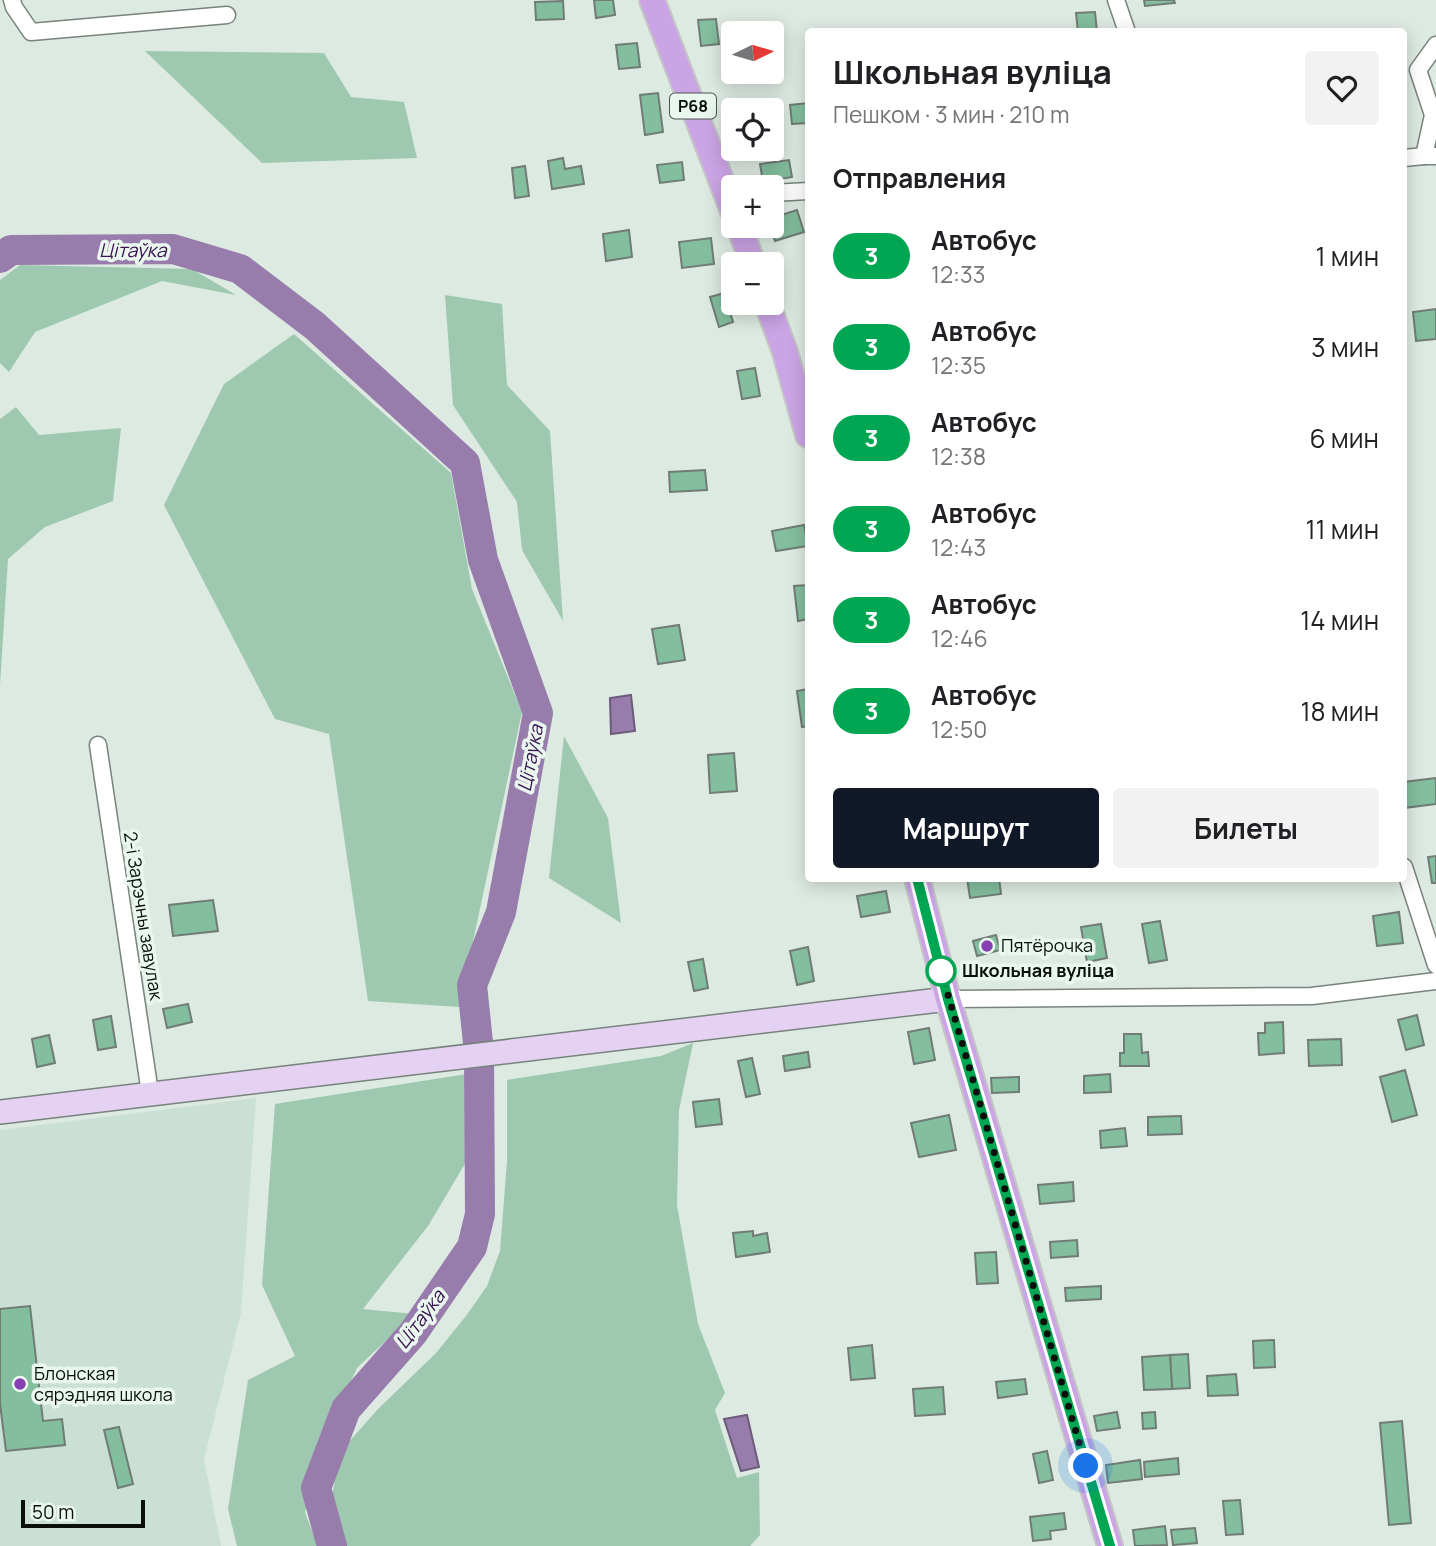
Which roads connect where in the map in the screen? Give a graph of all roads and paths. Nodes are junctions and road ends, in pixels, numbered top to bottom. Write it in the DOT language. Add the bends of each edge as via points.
graph roads {
  1 [pos="12,0"];
  2 [pos="652,0"];
  3 [pos="1116,0"];
  4 [pos="227,15"];
  5 [pos="1126,28"];
  6 [pos="1436,45"];
  7 [pos="1430,156"];
  8 [pos="1407,158"];
  9 [pos="721,175"];
  10 [pos="805,191"];
  11 [pos="784,192"];
  12 [pos="772,315"];
  13 [pos="805,424"];
  14 [pos="98,745"];
  15 [pos="1407,876"];
  16 [pos="919,882"];
  17 [pos="1436,965"];
  18 [pos="1436,981"];
  19 [pos="948,999"];
  20 [pos="150,1093"];
  21 [pos="0,1112"];
  22 [pos="1110,1546"];
  1 -- 4 [label="street" via="31,32"];
  2 -- 9 [label="main road, Р68"];
  3 -- 5 [label="street"];
  6 -- 7 [label="street" via="1418,70 1433,115"];
  7 -- 8 [label="street"];
  10 -- 11 [label="street"];
  12 -- 13 [label="main road"];
  14 -- 20 [label="street, 2-і Зарэчны завулак"];
  15 -- 17 [label="street"];
  16 -- 19 [label="main road"];
  18 -- 19 [label="street" via="1312,996"];
  19 -- 20 [label="main road"];
  19 -- 22 [label="main road"];
  20 -- 21 [label="main road"];
}
